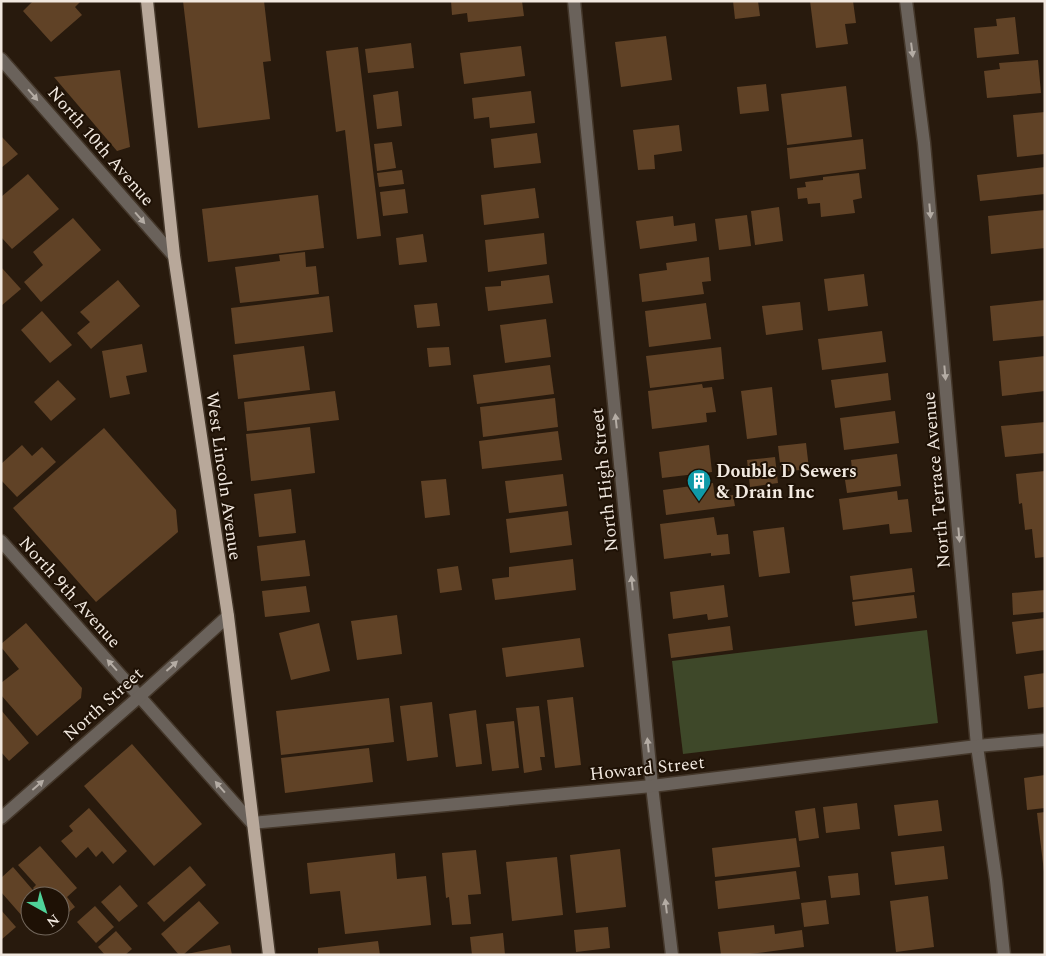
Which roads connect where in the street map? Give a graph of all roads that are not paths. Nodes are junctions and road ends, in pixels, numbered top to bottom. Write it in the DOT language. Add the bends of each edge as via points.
graph roads {
  1 [pos="147,1"];
  2 [pos="574,1"];
  3 [pos="906,1"];
  4 [pos="1,59"];
  5 [pos="174,256"];
  6 [pos="1,541"];
  7 [pos="228,616"];
  8 [pos="140,696"];
  9 [pos="1045,740"];
  10 [pos="978,746"];
  11 [pos="652,786"];
  12 [pos="1,818"];
  13 [pos="252,823"];
  14 [pos="269,955"];
  15 [pos="672,955"];
  16 [pos="1004,955"];
  1 -- 5 [label="main road, West Lincoln Avenue"];
  11 -- 2 [label="street, North High Street, one-way"];
  3 -- 10 [label="street, North Terrace Avenue, one-way" via="924,142"];
  4 -- 5 [label="street, North 10th Avenue, one-way"];
  5 -- 7 [label="main road, West Lincoln Avenue"];
  8 -- 6 [label="street, North 9th Avenue, one-way"];
  8 -- 7 [label="street, North Street, one-way"];
  7 -- 13 [label="main road, West Lincoln Avenue"];
  12 -- 8 [label="street, North Street, one-way"];
  13 -- 8 [label="street, North 9th Avenue, one-way"];
  9 -- 10 [label="street, Howard Street"];
  10 -- 11 [label="street, Howard Street"];
  10 -- 16 [label="street, North Terrace Avenue"];
  11 -- 13 [label="street, Howard Street"];
  15 -- 11 [label="street, North High Street, one-way"];
  13 -- 14 [label="main road, West Lincoln Avenue"];
}
